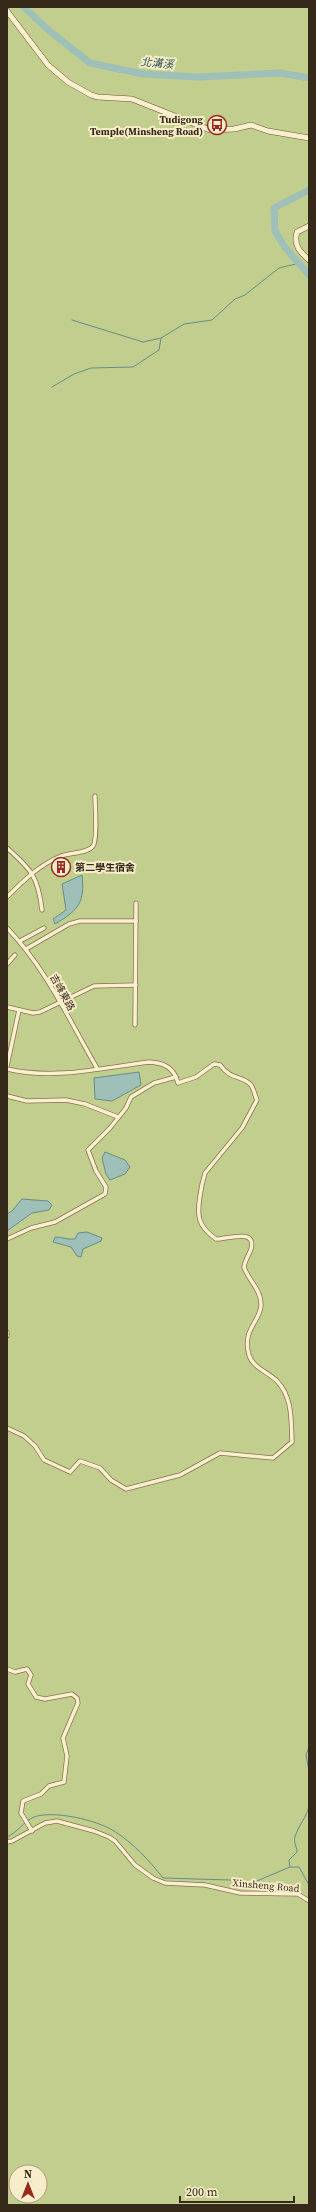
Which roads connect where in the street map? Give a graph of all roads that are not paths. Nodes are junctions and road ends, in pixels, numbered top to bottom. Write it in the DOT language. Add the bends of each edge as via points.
graph roads {
  1 [pos="7,11"];
  2 [pos="309,138"];
  3 [pos="309,226"];
  4 [pos="309,260"];
  5 [pos="95,796"];
  6 [pos="7,848"];
  7 [pos="32,873"];
  8 [pos="7,897"];
  9 [pos="136,903"];
  10 [pos="42,910"];
  11 [pos="136,921"];
  12 [pos="7,928"];
  13 [pos="44,928"];
  14 [pos="20,941"];
  15 [pos="26,949"];
  16 [pos="15,955"];
  17 [pos="7,964"];
  18 [pos="136,985"];
  19 [pos="60,1004"];
  20 [pos="7,1007"];
  21 [pos="20,1010"];
  22 [pos="135,1025"];
  23 [pos="7,1067"];
  24 [pos="97,1068"];
  25 [pos="176,1077"];
  26 [pos="7,1096"];
  27 [pos="118,1117"];
  28 [pos="7,1239"];
  29 [pos="7,1332"];
  30 [pos="7,1336"];
  31 [pos="7,1428"];
  32 [pos="7,1669"];
  33 [pos="32,1831"];
  34 [pos="7,1842"];
  35 [pos="309,1900"];
  1 -- 2 [label="street" via="48,65 68,82 91,95 132,99 210,130 251,125 268,131"];
  3 -- 4 [label="street" via="297,232 295,237 299,251"];
  5 -- 7 [label="street" via="96,840 93,847 61,856"];
  6 -- 7 [label="street"];
  7 -- 8 [label="street"];
  7 -- 10 [label="street" via="38,883"];
  9 -- 11 [label="street"];
  11 -- 15 [label="street" via="80,921 69,924"];
  11 -- 18 [label="street"];
  12 -- 14 [label="street, 吉峰東路"];
  13 -- 14 [label="street"];
  14 -- 15 [label="street, 吉峰東路"];
  15 -- 19 [label="street, 吉峰東路"];
  16 -- 17 [label="street"];
  18 -- 19 [label="street" via="94,986"];
  18 -- 22 [label="street"];
  19 -- 21 [label="street" via="40,1012"];
  19 -- 24 [label="street, 吉峰東路"];
  20 -- 21 [label="street"];
  21 -- 23 [label="street"];
  23 -- 24 [label="street" via="41,1075"];
  24 -- 25 [label="street" via="160,1063 172,1069"];
  25 -- 27 [label="street" via="154,1083 134,1094"];
  25 -- 31 [label="street" via="178,1083 196,1077 214,1064 220,1065 227,1074 245,1080 252,1086 257,1100 242,1128 205,1173 199,1216 207,1232 216,1239 241,1235 251,1241 252,1248 244,1267 254,1281 261,1306 248,1332 248,1353 253,1363 277,1380 284,1390 290,1405 292,1442 273,1458 220,1453 180,1474 126,1489 111,1480 100,1468 80,1461 70,1472 44,1460 35,1446 24,1436"];
  26 -- 27 [label="street" via="27,1101 66,1100 85,1104"];
  27 -- 28 [label="street" via="88,1150 106,1187 105,1194 55,1222 31,1228"];
  29 -- 30 [label="street"];
  32 -- 33 [label="street" via="15,1672 27,1669 31,1675 28,1684 36,1696 44,1699 72,1694 78,1703 63,1738 67,1756 64,1782 50,1786 41,1794 23,1801 21,1813"];
  33 -- 34 [label="street, Xinsheng Road"];
  33 -- 35 [label="street, Xinsheng Road" via="52,1821 94,1831 115,1842 135,1864 165,1884 205,1885 240,1893 298,1894"];
}
